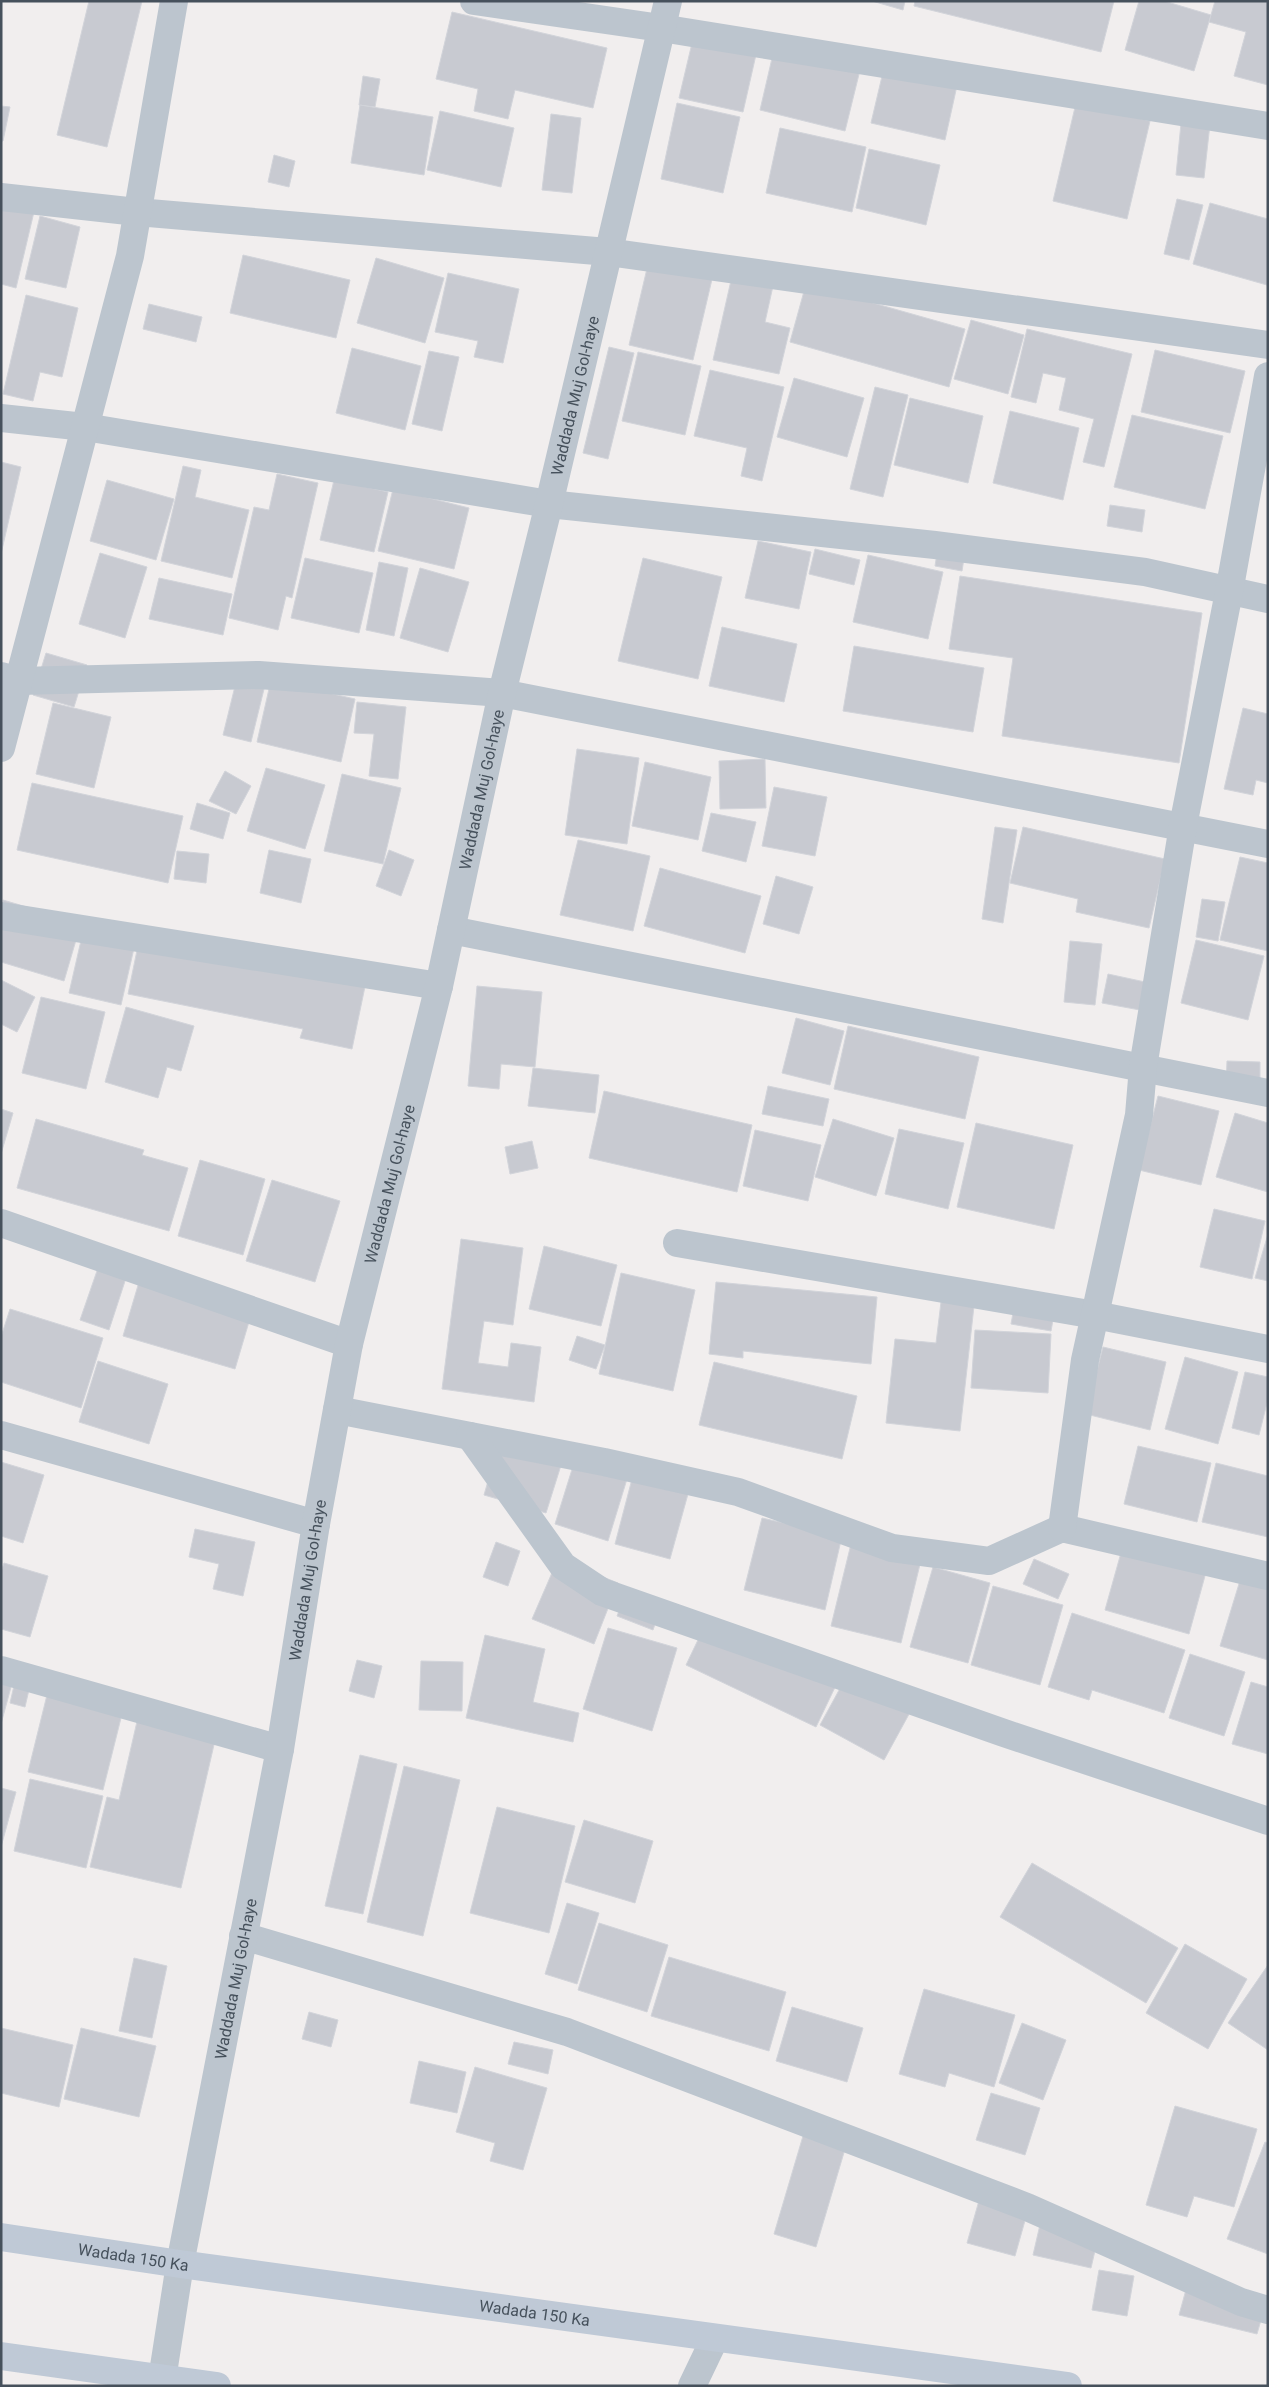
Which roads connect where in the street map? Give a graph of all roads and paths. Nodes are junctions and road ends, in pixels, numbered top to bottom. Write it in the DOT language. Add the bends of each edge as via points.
graph roads {
  1 [pos="174,1"];
  2 [pos="474,1"];
  3 [pos="668,1"];
  4 [pos="661,28"];
  5 [pos="1268,126"];
  6 [pos="1,197"];
  7 [pos="137,212"];
  8 [pos="608,252"];
  9 [pos="1268,345"];
  10 [pos="1268,376"];
  11 [pos="1,418"];
  12 [pos="85,427"];
  13 [pos="549,504"];
  14 [pos="1229,592"];
  15 [pos="1268,599"];
  16 [pos="10,678"];
  17 [pos="502,692"];
  18 [pos="1,748"];
  19 [pos="1183,826"];
  20 [pos="1268,844"];
  21 [pos="1,916"];
  22 [pos="451,930"];
  23 [pos="439,986"];
  24 [pos="1143,1067"];
  25 [pos="1268,1093"];
  26 [pos="1,1223"];
  27 [pos="677,1243"];
  28 [pos="1095,1315"];
  29 [pos="349,1344"];
  30 [pos="1268,1349"];
  31 [pos="337,1410"];
  32 [pos="1,1435"];
  33 [pos="470,1436"];
  34 [pos="316,1524"];
  35 [pos="1062,1528"];
  36 [pos="1268,1576"];
  37 [pos="1,1670"];
  38 [pos="280,1749"];
  39 [pos="1268,1821"];
  40 [pos="243,1936"];
  41 [pos="1,2237"];
  42 [pos="180,2264"];
  43 [pos="1268,2310"];
  44 [pos="715,2338"];
  45 [pos="1,2356"];
  46 [pos="162,2382"];
  47 [pos="217,2386"];
  48 [pos="692,2386"];
  49 [pos="1068,2386"];
  1 -- 7 [label="street"];
  2 -- 4 [label="street"];
  3 -- 4 [label="street, Waddada Muj Gol-haye"];
  4 -- 5 [label="street"];
  4 -- 8 [label="street, Waddada Muj Gol-haye"];
  6 -- 7 [label="street"];
  7 -- 8 [label="street"];
  7 -- 12 [label="street" via="130,256"];
  8 -- 9 [label="street"];
  8 -- 13 [label="street, Waddada Muj Gol-haye"];
  10 -- 14 [label="street"];
  11 -- 12 [label="street"];
  12 -- 13 [label="street"];
  12 -- 16 [label="street"];
  13 -- 14 [label="street" via="1136,570"];
  13 -- 17 [label="street, Waddada Muj Gol-haye"];
  14 -- 15 [label="street"];
  14 -- 19 [label="street"];
  16 -- 17 [label="street" via="259,675"];
  16 -- 18 [label="street"];
  17 -- 19 [label="street"];
  17 -- 22 [label="street, Waddada Muj Gol-haye"];
  19 -- 20 [label="street"];
  19 -- 24 [label="street"];
  21 -- 23 [label="street"];
  22 -- 23 [label="street, Waddada Muj Gol-haye"];
  22 -- 24 [label="street"];
  23 -- 29 [label="street, Waddada Muj Gol-haye"];
  24 -- 25 [label="street"];
  24 -- 28 [label="street" via="1139,1115"];
  26 -- 29 [label="street"];
  27 -- 28 [label="street"];
  28 -- 30 [label="street"];
  28 -- 35 [label="street" via="1085,1360"];
  29 -- 31 [label="street, Waddada Muj Gol-haye"];
  31 -- 33 [label="street"];
  31 -- 34 [label="street, Waddada Muj Gol-haye"];
  32 -- 34 [label="street"];
  33 -- 35 [label="street" via="738,1492 892,1548 989,1561"];
  33 -- 39 [label="street" via="564,1566 602,1592 1004,1733"];
  34 -- 38 [label="street, Waddada Muj Gol-haye"];
  35 -- 36 [label="street"];
  37 -- 38 [label="street"];
  38 -- 40 [label="street, Waddada Muj Gol-haye"];
  40 -- 42 [label="street, Waddada Muj Gol-haye"];
  40 -- 43 [label="street" via="567,2032 1027,2207 1241,2302"];
  41 -- 42 [label="street, Wadada 150 Ka"];
  42 -- 44 [label="street, Wadada 150 Ka"];
  42 -- 46 [label="street, Waddada Muj Gol-haye"];
  44 -- 48 [label="street"];
  44 -- 49 [label="street, Wadada 150 Ka"];
  45 -- 46 [label="street"];
  46 -- 47 [label="street"];
}
